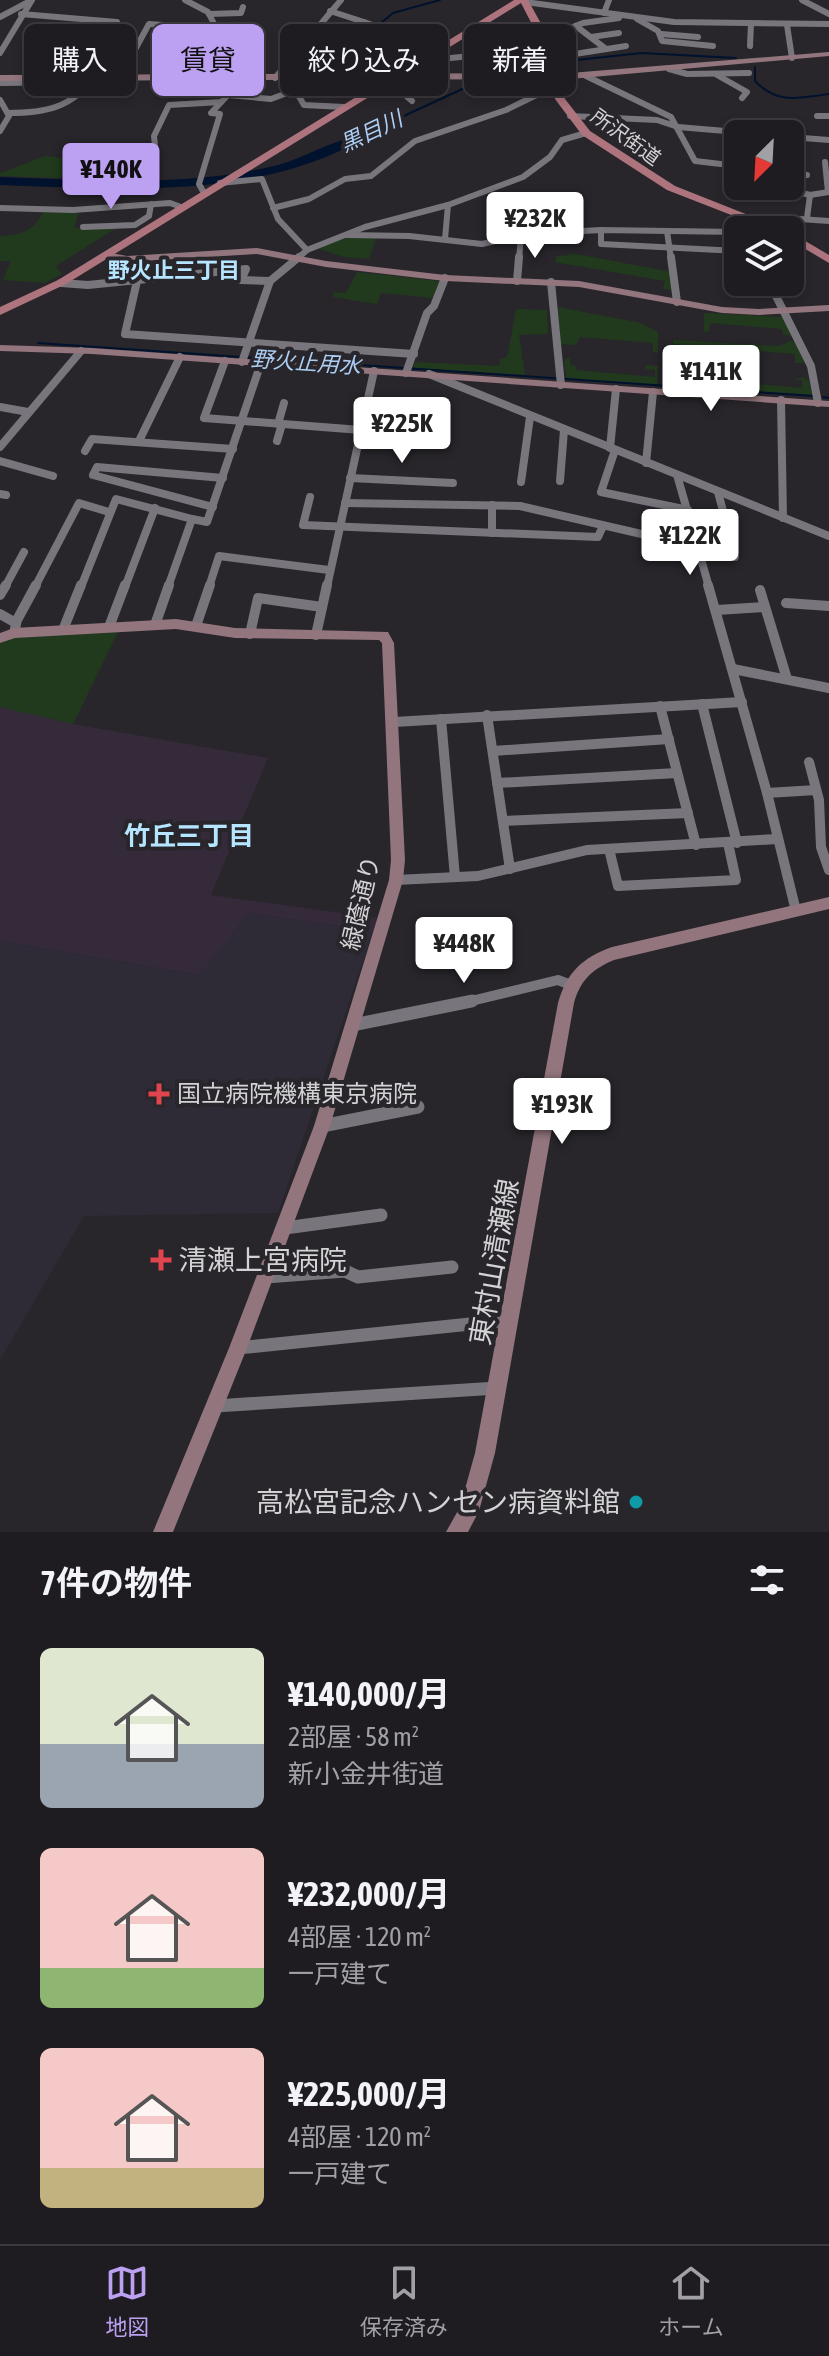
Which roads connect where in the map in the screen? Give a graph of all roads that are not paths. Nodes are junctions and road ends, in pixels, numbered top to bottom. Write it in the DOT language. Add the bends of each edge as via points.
graph roads {
  1 [pos="32,0"];
  2 [pos="185,0"];
  3 [pos="343,0"];
  4 [pos="609,0"];
  5 [pos="802,0"];
  6 [pos="523,1"];
  7 [pos="243,7"];
  8 [pos="330,11"];
  9 [pos="604,13"];
  10 [pos="21,14"];
  11 [pos="209,14"];
  12 [pos="829,14"];
  13 [pos="0,17"];
  14 [pos="632,17"];
  15 [pos="364,22"];
  16 [pos="116,24"];
  17 [pos="152,24"];
  18 [pos="214,24"];
  19 [pos="361,24"];
  20 [pos="370,24"];
  21 [pos="534,24"];
  22 [pos="751,24"];
  23 [pos="829,24"];
  24 [pos="787,25"];
  25 [pos="576,26"];
  26 [pos="0,29"];
  27 [pos="15,30"];
  28 [pos="619,33"];
  29 [pos="659,34"];
  30 [pos="591,37"];
  31 [pos="698,37"];
  32 [pos="448,45"];
  33 [pos="626,46"];
  34 [pos="713,46"];
  35 [pos="750,46"];
  36 [pos="136,48"];
  37 [pos="606,49"];
  38 [pos="576,52"];
  39 [pos="0,53"];
  40 [pos="829,54"];
  41 [pos="792,58"];
  42 [pos="669,69"];
  43 [pos="749,73"];
  44 [pos="716,74"];
  45 [pos="586,76"];
  46 [pos="264,78"];
  47 [pos="275,78"];
  48 [pos="280,78"];
  49 [pos="576,78"];
  50 [pos="0,80"];
  51 [pos="24,80"];
  52 [pos="79,96"];
  53 [pos="227,96"];
  54 [pos="233,96"];
  55 [pos="285,96"];
  56 [pos="299,96"];
  57 [pos="363,96"];
  58 [pos="407,96"];
  59 [pos="530,96"];
  60 [pos="561,96"];
  61 [pos="742,98"];
  62 [pos="0,100"];
  63 [pos="412,101"];
  64 [pos="221,102"];
  65 [pos="826,105"];
  66 [pos="344,107"];
  67 [pos="8,113"];
  68 [pos="829,115"];
  69 [pos="570,116"];
  70 [pos="817,116"];
  71 [pos="678,127"];
  72 [pos="0,131"];
  73 [pos="724,131"];
  74 [pos="586,133"];
  75 [pos="804,138"];
  76 [pos="829,140"];
  77 [pos="155,146"];
  78 [pos="724,164"];
  79 [pos="826,166"];
  80 [pos="804,175"];
  81 [pos="807,175"];
  82 [pos="222,182"];
  83 [pos="201,188"];
  84 [pos="828,192"];
  85 [pos="804,193"];
  86 [pos="810,195"];
  87 [pos="151,204"];
  88 [pos="448,205"];
  89 [pos="181,207"];
  90 [pos="0,208"];
  91 [pos="273,208"];
  92 [pos="740,214"];
  93 [pos="746,216"];
  94 [pos="804,218"];
  95 [pos="807,218"];
  96 [pos="829,221"];
  97 [pos="83,227"];
  98 [pos="601,230"];
  99 [pos="667,231"];
  100 [pos="724,232"];
  101 [pos="347,235"];
  102 [pos="521,237"];
  103 [pos="445,239"];
  104 [pos="804,244"];
  105 [pos="307,250"];
  106 [pos="671,250"];
  107 [pos="724,251"];
  108 [pos="106,255"];
  109 [pos="299,259"];
  110 [pos="829,260"];
  111 [pos="445,278"];
  112 [pos="137,281"];
  113 [pos="270,281"];
  114 [pos="517,281"];
  115 [pos="551,282"];
  116 [pos="61,283"];
  117 [pos="776,296"];
  118 [pos="677,302"];
  119 [pos="829,308"];
  120 [pos="0,311"];
  121 [pos="784,311"];
  122 [pos="249,343"];
  123 [pos="0,348"];
  124 [pos="81,351"];
  125 [pos="414,354"];
  126 [pos="180,357"];
  127 [pos="243,359"];
  128 [pos="225,361"];
  129 [pos="261,363"];
  130 [pos="374,371"];
  131 [pos="407,371"];
  132 [pos="429,374"];
  133 [pos="560,381"];
  134 [pos="616,389"];
  135 [pos="653,392"];
  136 [pos="781,400"];
  137 [pos="284,403"];
  138 [pos="823,403"];
  139 [pos="0,407"];
  140 [pos="28,412"];
  141 [pos="530,417"];
  142 [pos="241,421"];
  143 [pos="280,424"];
  144 [pos="361,430"];
  145 [pos="564,430"];
  146 [pos="139,441"];
  147 [pos="277,441"];
  148 [pos="0,447"];
  149 [pos="233,449"];
  150 [pos="612,449"];
  151 [pos="85,451"];
  152 [pos="0,461"];
  153 [pos="646,463"];
  154 [pos="677,475"];
  155 [pos="53,476"];
  156 [pos="223,478"];
  157 [pos="350,478"];
  158 [pos="560,481"];
  159 [pos="521,482"];
  160 [pos="453,483"];
  161 [pos="718,492"];
  162 [pos="310,497"];
  163 [pos="345,503"];
  164 [pos="492,505"];
  165 [pos="213,507"];
  166 [pos="155,508"];
  167 [pos="688,510"];
  168 [pos="109,512"];
  169 [pos="783,518"];
  170 [pos="192,519"];
  171 [pos="603,526"];
  172 [pos="339,527"];
  173 [pos="492,533"];
  174 [pos="829,536"];
  175 [pos="699,550"];
  176 [pos="24,552"];
  177 [pos="329,570"];
  178 [pos="760,590"];
  179 [pos="0,595"];
  180 [pos="786,603"];
  181 [pos="829,606"];
  182 [pos="322,607"];
  183 [pos="765,607"];
  184 [pos="717,610"];
  185 [pos="0,614"];
  186 [pos="155,625"];
  187 [pos="196,626"];
  188 [pos="109,627"];
  189 [pos="15,628"];
  190 [pos="63,630"];
  191 [pos="250,634"];
  192 [pos="316,635"];
  193 [pos="0,638"];
  194 [pos="733,669"];
  195 [pos="787,679"];
  196 [pos="829,688"];
  197 [pos="742,702"];
  198 [pos="702,704"];
  199 [pos="660,706"];
  200 [pos="487,715"];
  201 [pos="441,719"];
  202 [pos="394,722"];
  203 [pos="669,739"];
  204 [pos="493,751"];
  205 [pos="809,762"];
  206 [pos="677,773"];
  207 [pos="497,783"];
  208 [pos="816,790"];
  209 [pos="767,793"];
  210 [pos="688,813"];
  211 [pos="503,821"];
  212 [pos="777,839"];
  213 [pos="733,843"];
  214 [pos="696,845"];
  215 [pos="609,849"];
  216 [pos="510,869"];
  217 [pos="829,870"];
  218 [pos="455,877"];
  219 [pos="396,880"];
  220 [pos="829,903"];
  221 [pos="796,911"];
  222 [pos="571,985"];
  223 [pos="353,1025"];
  224 [pos="418,1107"];
  225 [pos="322,1126"];
  226 [pos="381,1215"];
  227 [pos="285,1228"];
  228 [pos="452,1267"];
  229 [pos="266,1277"];
  230 [pos="509,1320"];
  231 [pos="238,1348"];
  232 [pos="497,1388"];
  233 [pos="215,1406"];
  234 [pos="163,1532"];
  235 [pos="456,1532"];
  1 -- 10 [label="street"];
  1 -- 13 [label="street"];
  2 -- 11 [label="street"];
  3 -- 8 [label="street"];
  4 -- 9 [label="street"];
  5 -- 12 [label="street"];
  6 -- 9 [label="street"];
  6 -- 21 [label="main road, 所沢街道"];
  6 -- 32 [label="main road"];
  7 -- 11 [label="street" via="241,13"];
  8 -- 15 [label="street"];
  8 -- 47 [label="street"];
  9 -- 14 [label="street"];
  10 -- 16 [label="street"];
  10 -- 27 [label="street"];
  11 -- 18 [label="street"];
  14 -- 22 [label="street"];
  14 -- 25 [label="street"];
  14 -- 29 [label="street"];
  15 -- 19 [label="street"];
  15 -- 20 [label="street"];
  17 -- 36 [label="street"];
  22 -- 24 [label="street"];
  22 -- 35 [label="street"];
  23 -- 24 [label="street"];
  24 -- 41 [label="street"];
  25 -- 30 [label="street"];
  26 -- 27 [label="street"];
  27 -- 39 [label="street"];
  28 -- 30 [label="street"];
  29 -- 31 [label="street"];
  29 -- 34 [label="street" via="662,41"];
  30 -- 37 [label="street"];
  33 -- 37 [label="street"];
  37 -- 38 [label="street"];
  40 -- 41 [label="street"];
  41 -- 42 [label="street"];
  42 -- 44 [label="street"];
  42 -- 45 [label="street"];
  43 -- 44 [label="street"];
  44 -- 61 [label="street" via="747,92"];
  45 -- 49 [label="street"];
  45 -- 71 [label="street" via="671,117"];
  46 -- 47 [label="street"];
  47 -- 48 [label="street"];
  50 -- 51 [label="street"];
  52 -- 67 [label="street" via="50,113"];
  53 -- 64 [label="street"];
  54 -- 55 [label="street" via="260,101"];
  56 -- 66 [label="street" via="304,105"];
  57 -- 66 [label="main road"];
  58 -- 63 [label="street"];
  59 -- 91 [label="street" via="506,110 415,141 371,176 345,179 309,199"];
  60 -- 69 [label="main road, 所沢街道"];
  62 -- 67 [label="street"];
  64 -- 77 [label="street" via="169,105 154,136"];
  64 -- 83 [label="street" via="211,113 220,114"];
  65 -- 68 [label="street"];
  66 -- 82 [label="main road"];
  67 -- 72 [label="street"];
  68 -- 70 [label="street"];
  69 -- 71 [label="street" via="657,120"];
  69 -- 74 [label="main road, 所沢街道"];
  71 -- 73 [label="street"];
  71 -- 78 [label="street" via="695,161"];
  74 -- 88 [label="street" via="562,140 550,157 523,177"];
  74 -- 92 [label="main road, 所沢街道" via="663,184"];
  75 -- 76 [label="street"];
  79 -- 84 [label="street"];
  80 -- 81 [label="street"];
  82 -- 83 [label="main road"];
  82 -- 91 [label="street" via="262,179"];
  83 -- 89 [label="main road"];
  84 -- 86 [label="street"];
  85 -- 86 [label="street"];
  86 -- 95 [label="street"];
  87 -- 89 [label="street"];
  87 -- 90 [label="street"];
  87 -- 97 [label="street" via="149,216 135,225"];
  88 -- 101 [label="street"];
  88 -- 103 [label="street"];
  89 -- 108 [label="main road"];
  91 -- 105 [label="street" via="291,239"];
  92 -- 93 [label="main road, 所沢街道"];
  94 -- 95 [label="street"];
  95 -- 96 [label="street"];
  98 -- 99 [label="street"];
  98 -- 102 [label="street"];
  98 -- 106 [label="street" via="601,244"];
  99 -- 100 [label="street"];
  99 -- 106 [label="street"];
  101 -- 103 [label="street"];
  101 -- 105 [label="street"];
  102 -- 103 [label="street" via="482,244"];
  102 -- 114 [label="street"];
  104 -- 110 [label="main road"];
  105 -- 109 [label="street"];
  106 -- 107 [label="street"];
  106 -- 118 [label="street"];
  108 -- 109 [label="street" via="127,259 244,251"];
  108 -- 116 [label="main road"];
  109 -- 111 [label="street"];
  109 -- 113 [label="street"];
  111 -- 114 [label="street"];
  111 -- 125 [label="street"];
  112 -- 113 [label="street" via="246,269 241,280"];
  112 -- 116 [label="street"];
  112 -- 122 [label="street" via="125,334"];
  113 -- 122 [label="street"];
  114 -- 115 [label="street"];
  115 -- 118 [label="street"];
  115 -- 133 [label="street"];
  116 -- 120 [label="main road"];
  117 -- 121 [label="street"];
  118 -- 121 [label="street" via="722,310"];
  119 -- 121 [label="street"];
  121 -- 138 [label="street"];
  122 -- 125 [label="street"];
  122 -- 127 [label="street"];
  123 -- 124 [label="street"];
  124 -- 126 [label="street"];
  124 -- 140 [label="street"];
  125 -- 131 [label="street"];
  126 -- 128 [label="street"];
  126 -- 146 [label="street"];
  127 -- 128 [label="street"];
  127 -- 129 [label="street"];
  128 -- 142 [label="street" via="204,418"];
  129 -- 130 [label="street"];
  129 -- 142 [label="street"];
  130 -- 131 [label="street"];
  130 -- 144 [label="street"];
  131 -- 132 [label="street"];
  132 -- 133 [label="street"];
  132 -- 141 [label="street"];
  133 -- 134 [label="street"];
  134 -- 135 [label="street"];
  134 -- 150 [label="street"];
  135 -- 136 [label="street"];
  135 -- 153 [label="street"];
  136 -- 138 [label="street"];
  136 -- 169 [label="street"];
  137 -- 143 [label="street"];
  139 -- 140 [label="street"];
  140 -- 148 [label="street"];
  141 -- 145 [label="street"];
  141 -- 159 [label="street"];
  142 -- 143 [label="street"];
  142 -- 149 [label="street"];
  143 -- 144 [label="street"];
  143 -- 147 [label="street"];
  144 -- 157 [label="street"];
  145 -- 150 [label="street"];
  145 -- 158 [label="street"];
  146 -- 149 [label="street"];
  146 -- 151 [label="street" via="92,439"];
  149 -- 156 [label="street"];
  150 -- 153 [label="street"];
  150 -- 167 [label="street" via="601,492"];
  152 -- 155 [label="street"];
  153 -- 154 [label="street"];
  154 -- 161 [label="street"];
  154 -- 167 [label="street"];
  156 -- 165 [label="street"];
  156 -- 165 [label="street" via="97,467 93,475"];
  157 -- 160 [label="street"];
  157 -- 163 [label="street"];
  161 -- 169 [label="street"];
  161 -- 175 [label="street" via="735,557"];
  162 -- 172 [label="street" via="303,525"];
  163 -- 164 [label="street"];
  163 -- 172 [label="street"];
  164 -- 171 [label="street" via="520,506"];
  164 -- 173 [label="street"];
  165 -- 170 [label="street" via="207,522"];
  166 -- 168 [label="street" via="116,499"];
  166 -- 170 [label="street"];
  166 -- 188 [label="street"];
  167 -- 175 [label="street"];
  168 -- 189 [label="street" via="79,503"];
  168 -- 190 [label="street"];
  169 -- 174 [label="street"];
  170 -- 186 [label="street"];
  171 -- 173 [label="street" via="598,537"];
  171 -- 175 [label="street"];
  172 -- 173 [label="street"];
  172 -- 177 [label="street"];
  175 -- 184 [label="street"];
  176 -- 179 [label="street"];
  177 -- 182 [label="street"];
  177 -- 187 [label="street" via="219,556"];
  178 -- 183 [label="street"];
  180 -- 181 [label="street"];
  182 -- 191 [label="street" via="258,598"];
  182 -- 192 [label="street"];
  183 -- 184 [label="street"];
  183 -- 195 [label="street"];
  184 -- 194 [label="street"];
  185 -- 189 [label="street"];
  186 -- 187 [label="street, 緑蔭通り"];
  186 -- 188 [label="street, 緑蔭通り"];
  187 -- 191 [label="street, 緑蔭通り"];
  188 -- 190 [label="street, 緑蔭通り"];
  189 -- 190 [label="street, 緑蔭通り"];
  189 -- 193 [label="street, 緑蔭通り"];
  191 -- 192 [label="street, 緑蔭通り"];
  192 -- 202 [label="street, 緑蔭通り" via="387,638"];
  194 -- 195 [label="street"];
  194 -- 197 [label="street"];
  195 -- 196 [label="street"];
  197 -- 198 [label="street"];
  197 -- 209 [label="street"];
  198 -- 199 [label="street"];
  198 -- 213 [label="street"];
  199 -- 200 [label="street"];
  199 -- 203 [label="street"];
  200 -- 201 [label="street"];
  200 -- 204 [label="street"];
  201 -- 202 [label="street"];
  201 -- 218 [label="street"];
  202 -- 219 [label="street, 緑蔭通り"];
  203 -- 204 [label="street"];
  203 -- 206 [label="street"];
  204 -- 207 [label="street"];
  205 -- 208 [label="street"];
  206 -- 207 [label="street"];
  206 -- 210 [label="street"];
  207 -- 211 [label="street"];
  208 -- 209 [label="street"];
  208 -- 217 [label="street" via="821,847"];
  209 -- 212 [label="street"];
  210 -- 211 [label="street"];
  210 -- 214 [label="street"];
  211 -- 216 [label="street"];
  212 -- 213 [label="street"];
  212 -- 221 [label="street"];
  213 -- 214 [label="street"];
  213 -- 215 [label="street" via="736,880 618,886"];
  214 -- 215 [label="street"];
  215 -- 216 [label="street"];
  216 -- 218 [label="street"];
  218 -- 219 [label="street"];
  219 -- 223 [label="street, 緑蔭通り"];
  220 -- 221 [label="street"];
  221 -- 222 [label="street" via="612,954 579,970"];
  222 -- 223 [label="street" via="558,980"];
  222 -- 230 [label="street, 東村山清瀬線"];
  223 -- 225 [label="street, 緑蔭通り"];
  224 -- 225 [label="street"];
  225 -- 227 [label="street, 緑蔭通り"];
  226 -- 227 [label="street"];
  227 -- 229 [label="street, 緑蔭通り"];
  228 -- 229 [label="street" via="358,1277 345,1271"];
  229 -- 231 [label="street, 緑蔭通り"];
  230 -- 231 [label="street"];
  230 -- 232 [label="street, 東村山清瀬線"];
  231 -- 233 [label="street, 緑蔭通り"];
  232 -- 233 [label="street"];
  232 -- 235 [label="street, 東村山清瀬線" via="478,1484"];
  233 -- 234 [label="street, 緑蔭通り"];
}
